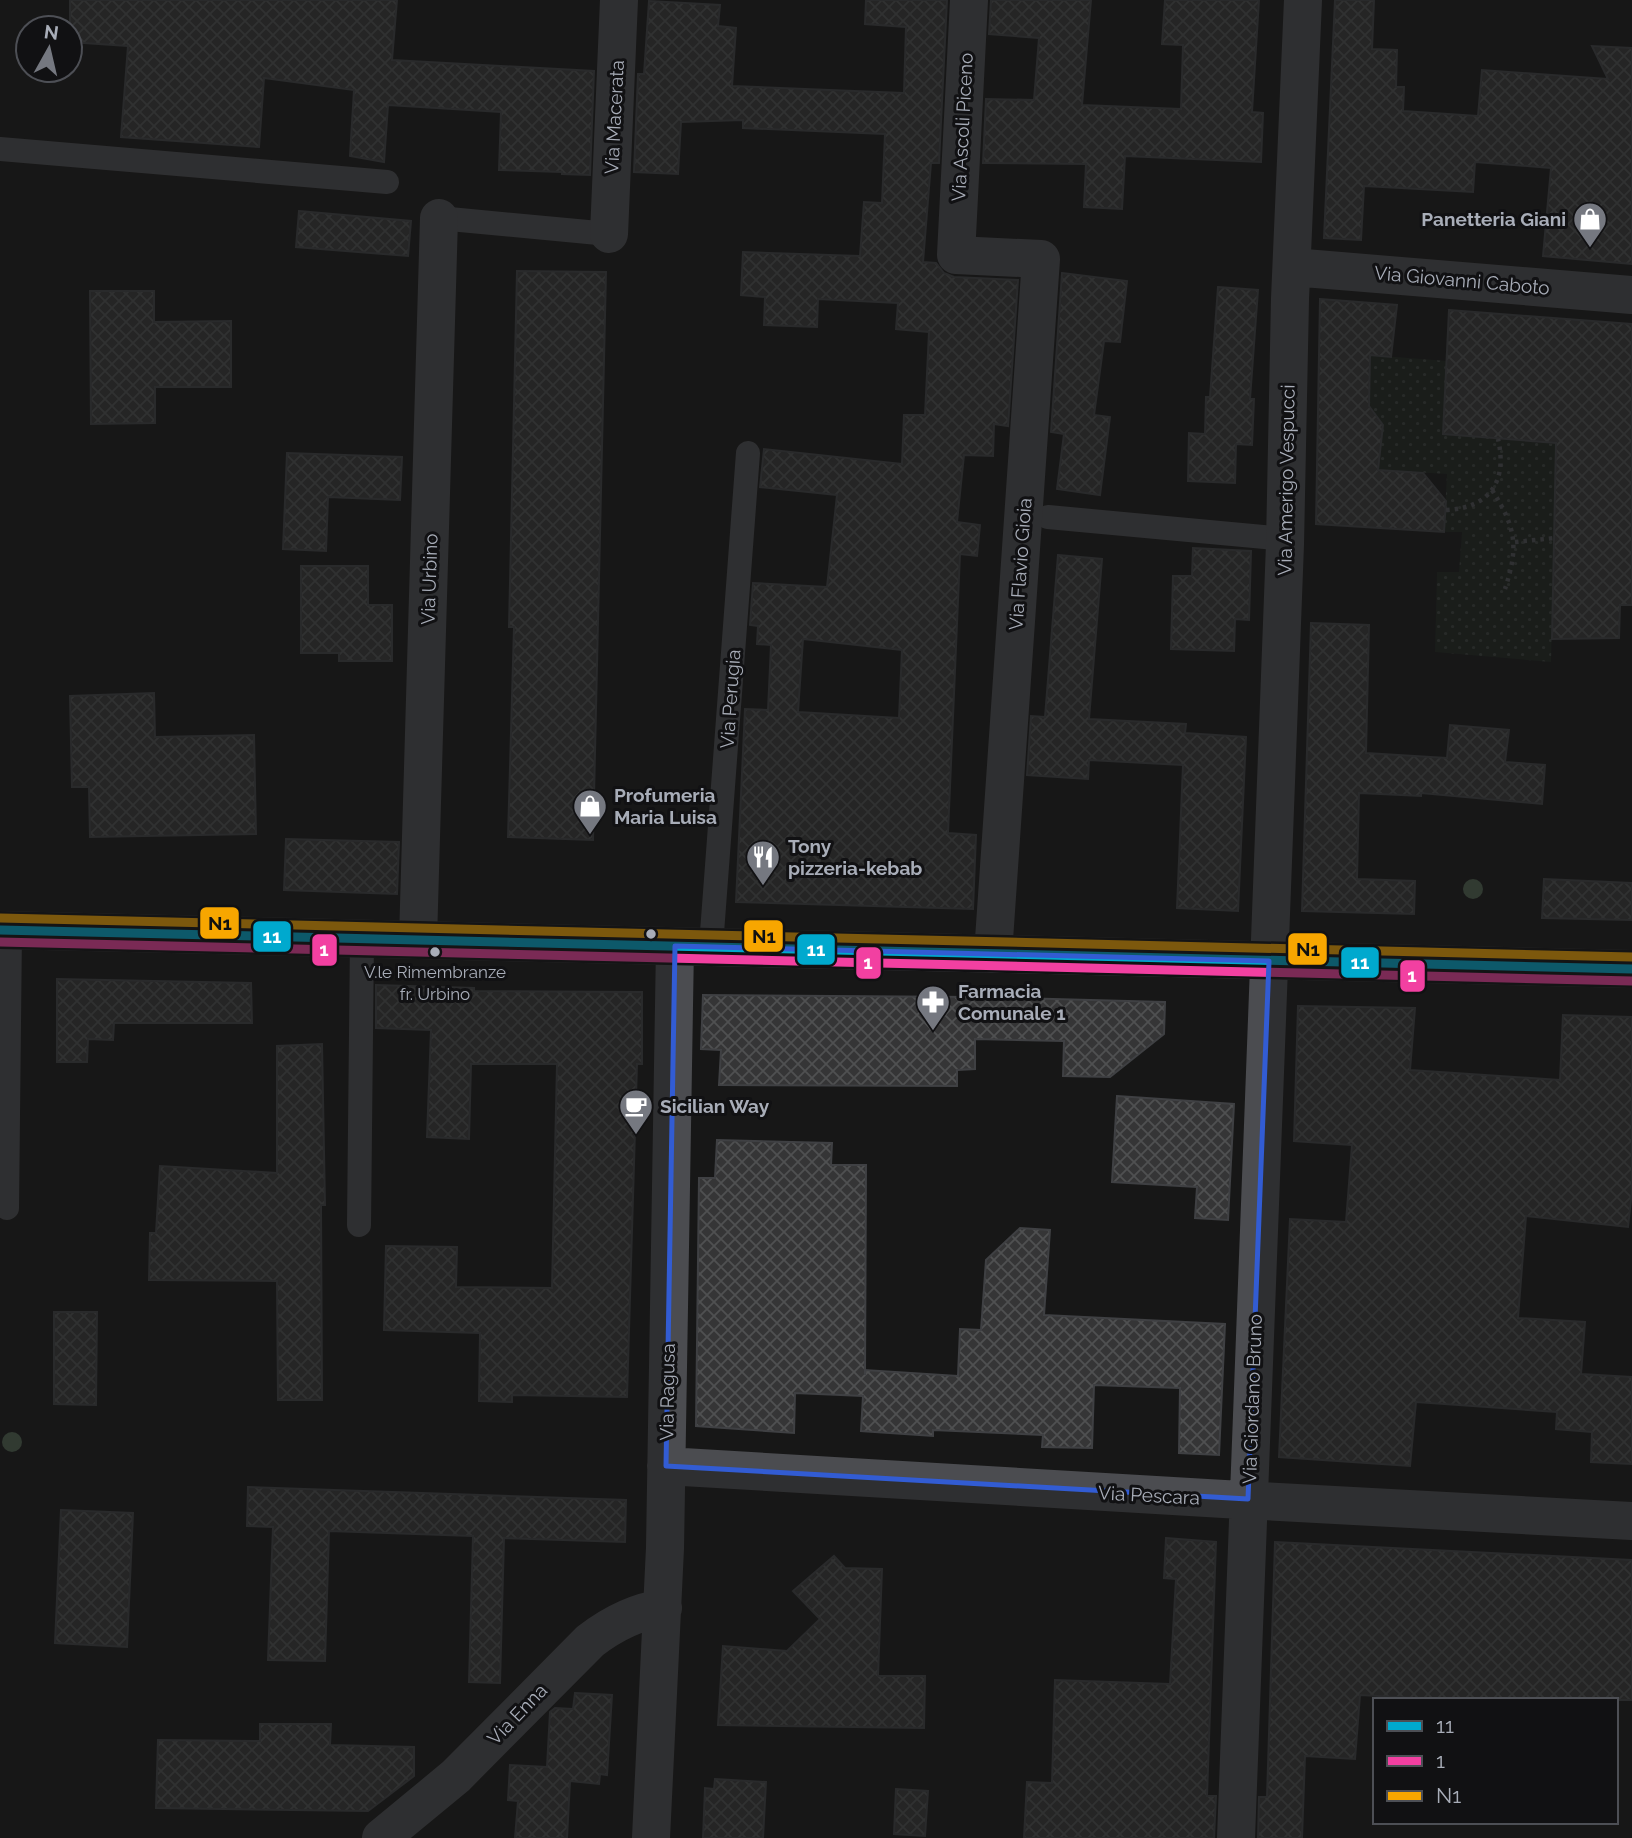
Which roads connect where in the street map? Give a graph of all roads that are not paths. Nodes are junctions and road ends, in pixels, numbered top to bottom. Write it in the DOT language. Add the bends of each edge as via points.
graph roads {
  1 [pos="619,0"];
  2 [pos="969,0"];
  3 [pos="1303,0"];
  4 [pos="0,149"];
  5 [pos="387,182"];
  6 [pos="439,218"];
  7 [pos="608,234"];
  8 [pos="956,255"];
  9 [pos="1292,267"];
  10 [pos="1632,295"];
  11 [pos="748,453"];
  12 [pos="1048,517"];
  13 [pos="1285,540"];
  14 [pos="5,930"];
  15 [pos="362,938"];
  16 [pos="418,940"];
  17 [pos="693,946"];
  18 [pos="993,954"];
  19 [pos="1269,961"];
  20 [pos="1632,969"];
  21 [pos="7,1208"];
  22 [pos="359,1226"];
  23 [pos="666,1465"];
  24 [pos="1248,1499"];
  25 [pos="1632,1521"];
  26 [pos="663,1608"];
  27 [pos="381,1838"];
  28 [pos="651,1838"];
  29 [pos="1236,1838"];
  1 -- 7 [label="street, Via Macerata"];
  2 -- 8 [label="street, Via Ascoli Piceno"];
  3 -- 9 [label="street, Via Amerigo Vespucci"];
  4 -- 5 [label="lane"];
  6 -- 7 [label="lane"];
  6 -- 16 [label="street, Via Urbino"];
  8 -- 18 [label="street, Via Flavio Gioia" via="1041,259"];
  9 -- 10 [label="street, Via Giovanni Caboto"];
  9 -- 13 [label="street, Via Amerigo Vespucci"];
  11 -- 17 [label="lane, Via Perugia"];
  12 -- 13 [label="lane"];
  13 -- 19 [label="street, Via Amerigo Vespucci"];
  14 -- 15 [label="street"];
  14 -- 21 [label="lane"];
  15 -- 16 [label="street"];
  15 -- 22 [label="lane"];
  16 -- 17 [label="street"];
  17 -- 18 [label="street"];
  17 -- 23 [label="street, Via Ragusa"];
  18 -- 19 [label="street"];
  19 -- 20 [label="street"];
  19 -- 24 [label="street, Via Giordano Bruno"];
  23 -- 24 [label="street, Via Pescara"];
  23 -- 26 [label="street, Via Ragusa"];
  24 -- 25 [label="street, Via Pescara"];
  24 -- 29 [label="street, Via Giordano Bruno"];
  26 -- 27 [label="street, Via Enna" via="636,1614 590,1641 456,1776"];
  26 -- 28 [label="street, Via Ragusa"];
}
